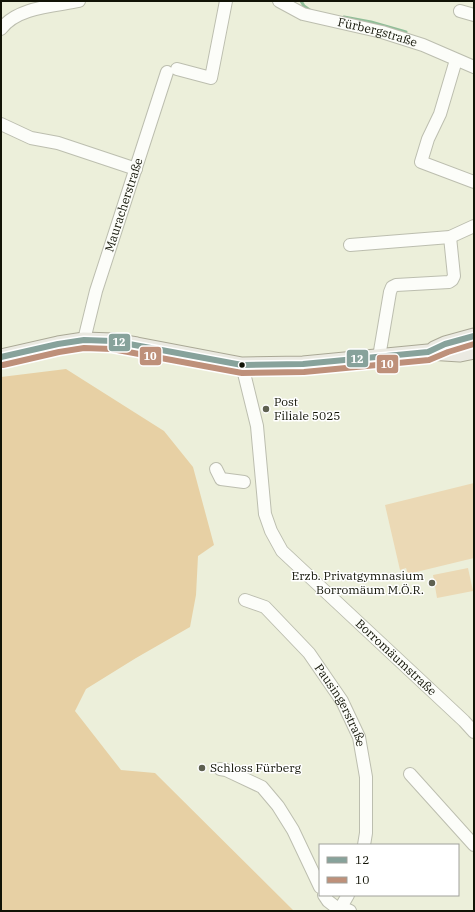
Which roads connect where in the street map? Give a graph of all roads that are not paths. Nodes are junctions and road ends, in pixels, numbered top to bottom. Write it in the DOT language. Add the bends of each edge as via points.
graph roads {
  1 [pos="79,1"];
  2 [pos="226,1"];
  3 [pos="279,1"];
  4 [pos="460,11"];
  5 [pos="474,15"];
  6 [pos="1,29"];
  7 [pos="456,60"];
  8 [pos="474,67"];
  9 [pos="1,124"];
  10 [pos="136,169"];
  11 [pos="474,182"];
  12 [pos="474,226"];
  13 [pos="450,237"];
  14 [pos="350,245"];
  15 [pos="474,336"];
  16 [pos="84,340"];
  17 [pos="474,344"];
  18 [pos="474,351"];
  19 [pos="428,352"];
  20 [pos="453,353"];
  21 [pos="1,357"];
  22 [pos="379,357"];
  23 [pos="242,365"];
  24 [pos="216,469"];
  25 [pos="244,482"];
  26 [pos="245,600"];
  27 [pos="474,732"];
  28 [pos="220,769"];
  29 [pos="410,774"];
  30 [pos="364,844"];
  31 [pos="474,845"];
  32 [pos="319,885"];
  33 [pos="325,896"];
  34 [pos="348,896"];
  35 [pos="345,909"];
  1 -- 6 [label="street" via="26,12"];
  2 -- 10 [label="street, Mauracherstraße" via="211,78 172,70"];
  3 -- 7 [label="street, Fürbergstraße" via="303,14 382,32 423,45"];
  4 -- 5 [label="street"];
  7 -- 8 [label="street, Fürbergstraße"];
  7 -- 11 [label="street" via="440,114 421,162"];
  9 -- 10 [label="street" via="31,138"];
  10 -- 16 [label="street, Mauracherstraße" via="96,291"];
  12 -- 13 [label="street"];
  13 -- 14 [label="street"];
  13 -- 22 [label="street" via="454,276 452,280 392,287"];
  15 -- 19 [label="main road"];
  16 -- 21 [label="main road"];
  16 -- 23 [label="main road" via="113,341"];
  17 -- 20 [label="main road"];
  18 -- 20 [label="main road"];
  19 -- 20 [label="main road"];
  19 -- 22 [label="main road"];
  22 -- 23 [label="main road" via="303,364"];
  23 -- 27 [label="street, Borromäumstraße" via="258,426 265,514 282,551"];
  24 -- 25 [label="street" via="221,479"];
  26 -- 30 [label="street, Pausingerstraße" via="265,607 304,647 342,701 359,737 366,777"];
  28 -- 32 [label="street" via="262,787 293,830"];
  29 -- 31 [label="street"];
  33 -- 35 [label="street" via="337,908"];
  34 -- 35 [label="street"];
}
